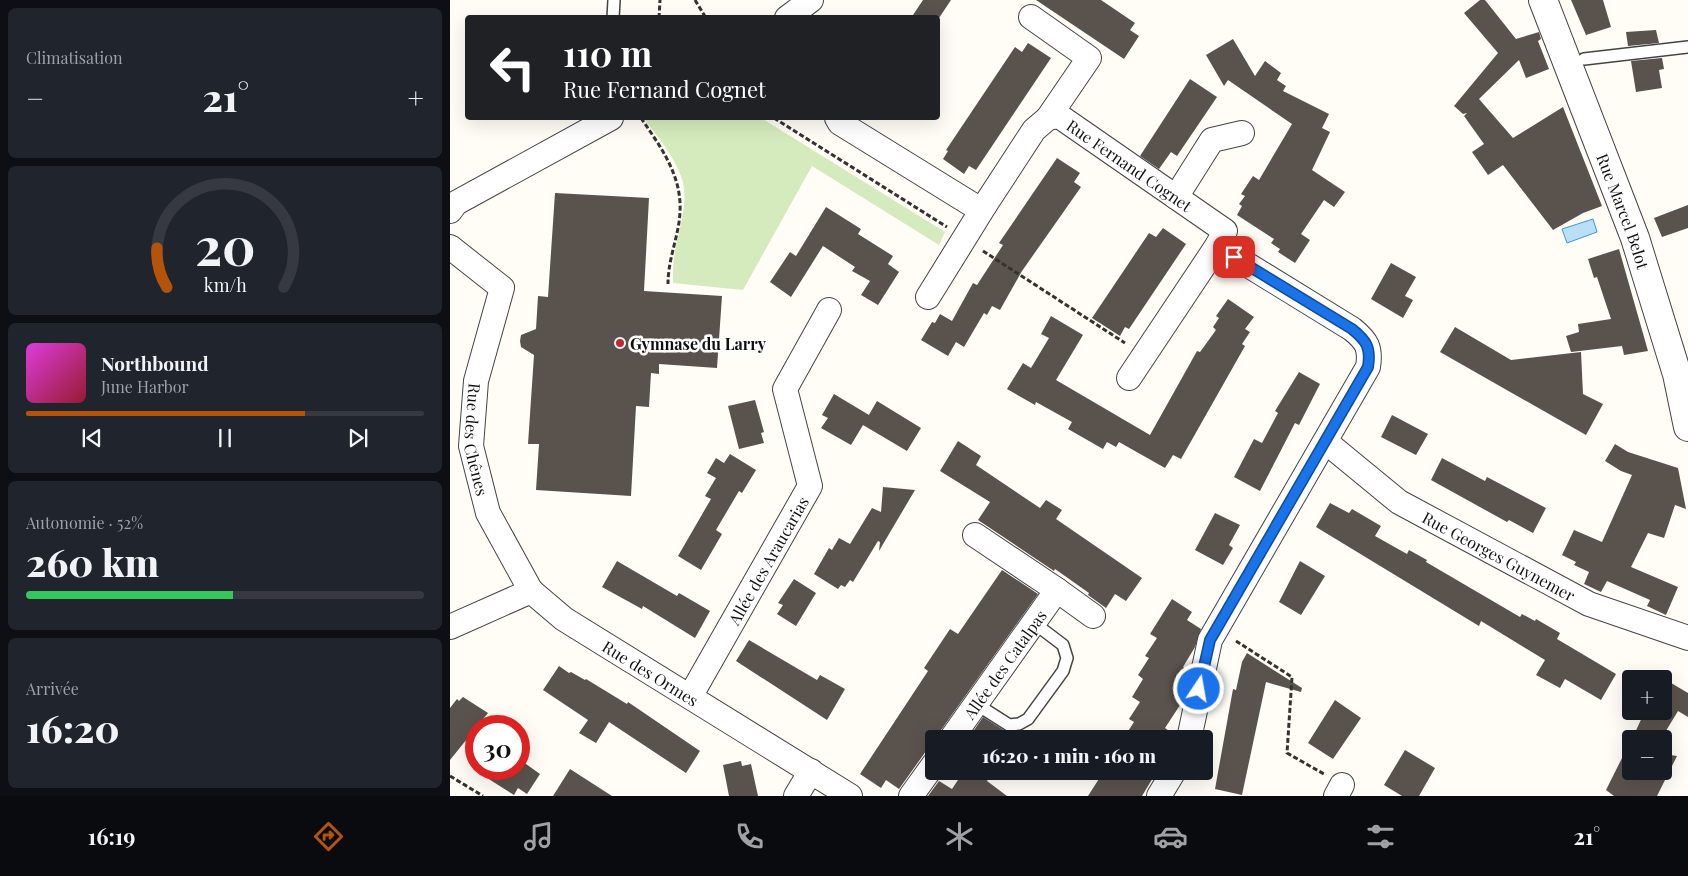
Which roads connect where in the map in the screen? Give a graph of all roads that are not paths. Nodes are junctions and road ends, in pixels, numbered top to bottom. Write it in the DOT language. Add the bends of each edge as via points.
graph roads {
  1 [pos="614,0"];
  2 [pos="811,0"];
  3 [pos="1543,0"];
  4 [pos="613,15"];
  5 [pos="791,15"];
  6 [pos="1031,17"];
  7 [pos="1688,48"];
  8 [pos="1584,59"];
  9 [pos="1048,118"];
  10 [pos="607,120"];
  11 [pos="838,120"];
  12 [pos="1242,133"];
  13 [pos="1176,197"];
  14 [pos="985,205"];
  15 [pos="450,211"];
  16 [pos="1217,246"];
  17 [pos="450,247"];
  18 [pos="928,297"];
  19 [pos="829,310"];
  20 [pos="1129,378"];
  21 [pos="1688,427"];
  22 [pos="1326,442"];
  23 [pos="975,535"];
  24 [pos="1057,590"];
  25 [pos="530,591"];
  26 [pos="1093,616"];
  27 [pos="1034,623"];
  28 [pos="450,627"];
  29 [pos="1688,638"];
  30 [pos="691,695"];
  31 [pos="976,704"];
  32 [pos="958,730"];
  33 [pos="1191,730"];
  34 [pos="811,772"];
  35 [pos="925,777"];
  36 [pos="1169,780"];
  37 [pos="838,793"];
  38 [pos="796,796"];
  39 [pos="911,796"];
  40 [pos="1159,796"];
  1 -- 4 [label="lane"];
  2 -- 5 [label="street"];
  3 -- 21 [label="street, Rue Marcel Belot" via="1635,238 1677,374"];
  6 -- 9 [label="street" via="1089,58"];
  7 -- 8 [label="lane"];
  9 -- 13 [label="street, Rue Fernand Cognet" via="1059,116"];
  9 -- 14 [label="street, Rue Fernand Cognet" via="1034,130"];
  10 -- 15 [label="street" via="456,203"];
  11 -- 14 [label="street" via="976,207"];
  12 -- 13 [label="street" via="1212,140"];
  13 -- 16 [label="street, Rue Fernand Cognet" via="1225,231"];
  14 -- 18 [label="street, Rue Fernand Cognet"];
  16 -- 20 [label="street"];
  16 -- 22 [label="street" via="1366,340 1370,352 1368,367"];
  17 -- 25 [label="street, Rue des Chênes" via="502,288 476,381 471,446 488,513"];
  19 -- 30 [label="street, Allée des Araucarias" via="785,389 810,486"];
  22 -- 29 [label="street, Rue Georges Guynemer" via="1399,502 1589,604"];
  22 -- 33 [label="street" via="1210,640"];
  23 -- 24 [label="street"];
  24 -- 26 [label="street"];
  24 -- 27 [label="street, Allée des Catalpas"];
  25 -- 28 [label="street"];
  25 -- 30 [label="street, Rue des Ormes" via="564,619"];
  27 -- 31 [label="street, Allée des Catalpas"];
  27 -- 31 [label="lane" via="1064,645 1067,658 1063,671 1028,719 1019,724 1009,725"];
  30 -- 34 [label="street, Rue des Ormes"];
  31 -- 32 [label="street, Allée des Catalpas"];
  34 -- 37 [label="street, Rue des Ormes"];
  34 -- 38 [label="street"];
  35 -- 39 [label="street"];
  36 -- 40 [label="street"];
}
